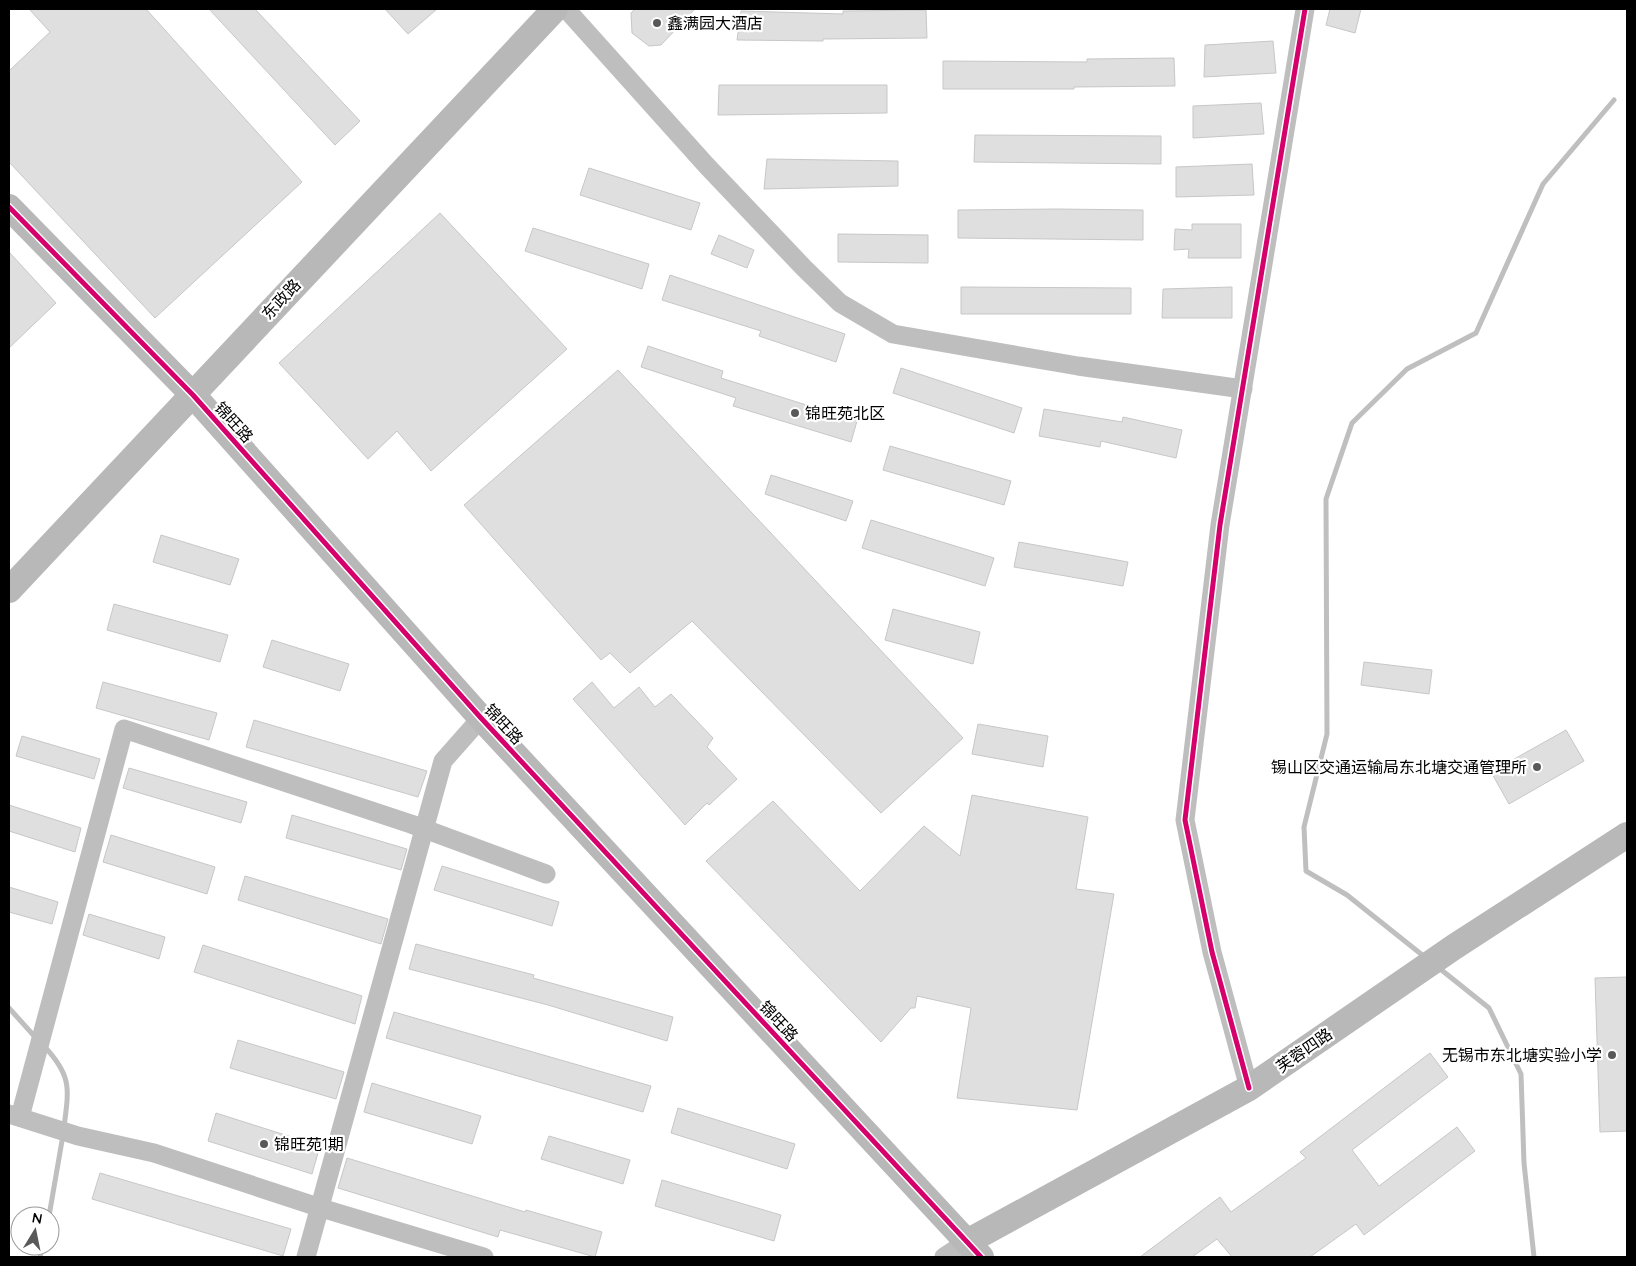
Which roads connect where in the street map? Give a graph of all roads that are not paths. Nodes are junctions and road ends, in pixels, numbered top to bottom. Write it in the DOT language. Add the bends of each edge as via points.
graph roads {
  1 [pos="531,9"];
  2 [pos="555,9"];
  3 [pos="566,9"];
  4 [pos="1305,9"];
  5 [pos="9,206"];
  6 [pos="186,389"];
  7 [pos="1243,389"];
  8 [pos="9,565"];
  9 [pos="9,590"];
  10 [pos="480,718"];
  11 [pos="425,829"];
  12 [pos="1627,836"];
  13 [pos="546,874"];
  14 [pos="1249,1088"];
  15 [pos="14,1115"];
  16 [pos="321,1208"];
  17 [pos="974,1250"];
  18 [pos="306,1257"];
  19 [pos="484,1257"];
  20 [pos="944,1257"];
  1 -- 6 [label="street, 东政路"];
  2 -- 6 [label="street, 东政路"];
  3 -- 7 [label="street" via="804,268 840,302 893,334 1078,366"];
  4 -- 7 [label="street"];
  5 -- 6 [label="street, 锦旺路"];
  6 -- 8 [label="street, 东政路"];
  6 -- 9 [label="street, 东政路"];
  6 -- 10 [label="street, 锦旺路"];
  7 -- 14 [label="street" via="1220,525 1185,820 1212,952"];
  10 -- 11 [label="street" via="443,761"];
  10 -- 17 [label="street, 锦旺路"];
  11 -- 13 [label="street"];
  11 -- 15 [label="street" via="124,728 45,1024"];
  11 -- 16 [label="street"];
  12 -- 14 [label="street, 芙蓉四路" via="1454,947"];
  14 -- 17 [label="street, 芙蓉四路"];
  15 -- 16 [label="street" via="78,1136 154,1153"];
  16 -- 18 [label="street"];
  16 -- 19 [label="street"];
  17 -- 20 [label="street"];
}
